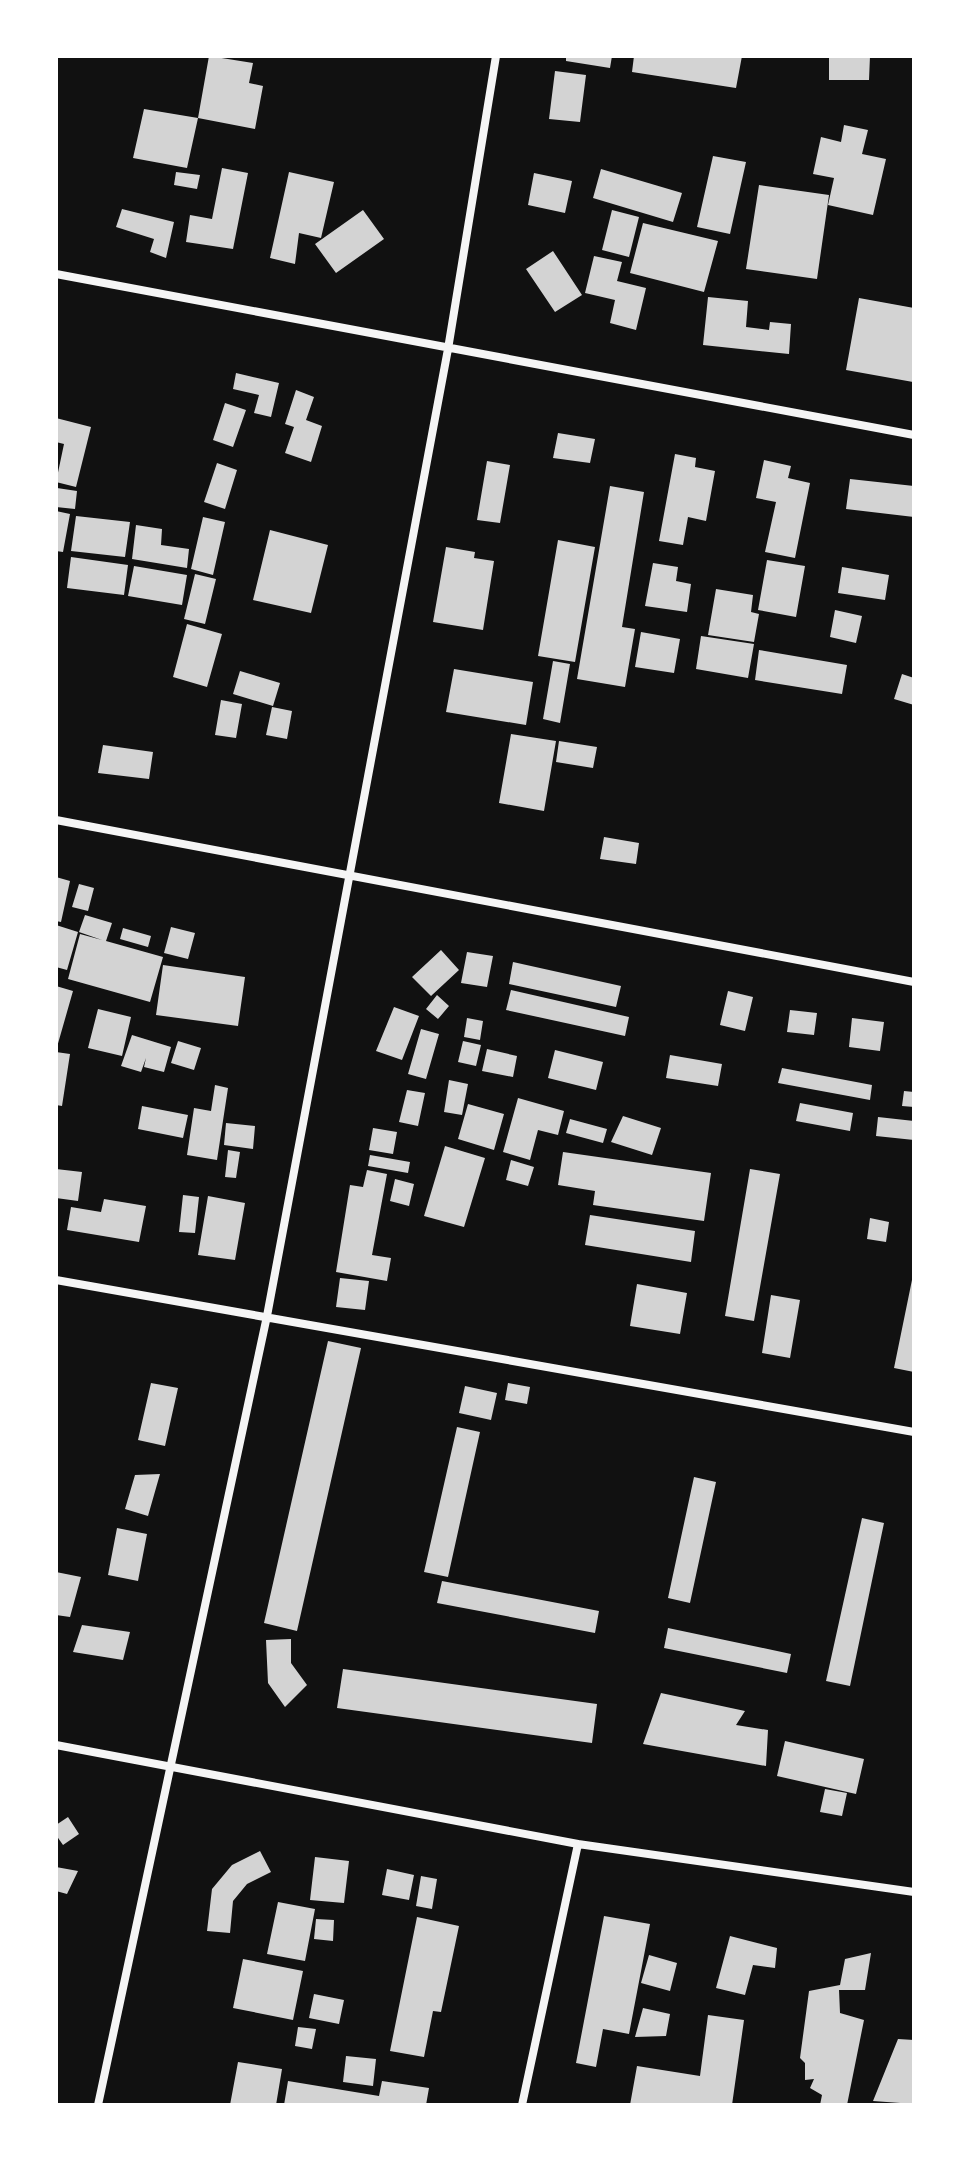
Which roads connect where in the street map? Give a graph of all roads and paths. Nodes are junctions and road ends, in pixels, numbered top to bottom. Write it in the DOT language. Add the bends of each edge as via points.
graph roads {
  1 [pos="496,56"];
  2 [pos="56,274"];
  3 [pos="448,349"];
  4 [pos="914,435"];
  5 [pos="56,820"];
  6 [pos="349,877"];
  7 [pos="914,982"];
  8 [pos="56,1280"];
  9 [pos="267,1316"];
  10 [pos="914,1432"];
  11 [pos="56,1745"];
  12 [pos="171,1766"];
  13 [pos="578,1844"];
  14 [pos="914,1892"];
  15 [pos="98,2105"];
  16 [pos="522,2105"];
  1 -- 3 [label="street"];
  2 -- 3 [label="street"];
  3 -- 4 [label="street"];
  3 -- 6 [label="street"];
  5 -- 6 [label="street"];
  6 -- 7 [label="street"];
  6 -- 9 [label="street"];
  8 -- 9 [label="street"];
  9 -- 10 [label="street"];
  9 -- 12 [label="street"];
  11 -- 12 [label="street"];
  12 -- 13 [label="street"];
  12 -- 15 [label="street"];
  13 -- 14 [label="street"];
  13 -- 16 [label="street"];
}
